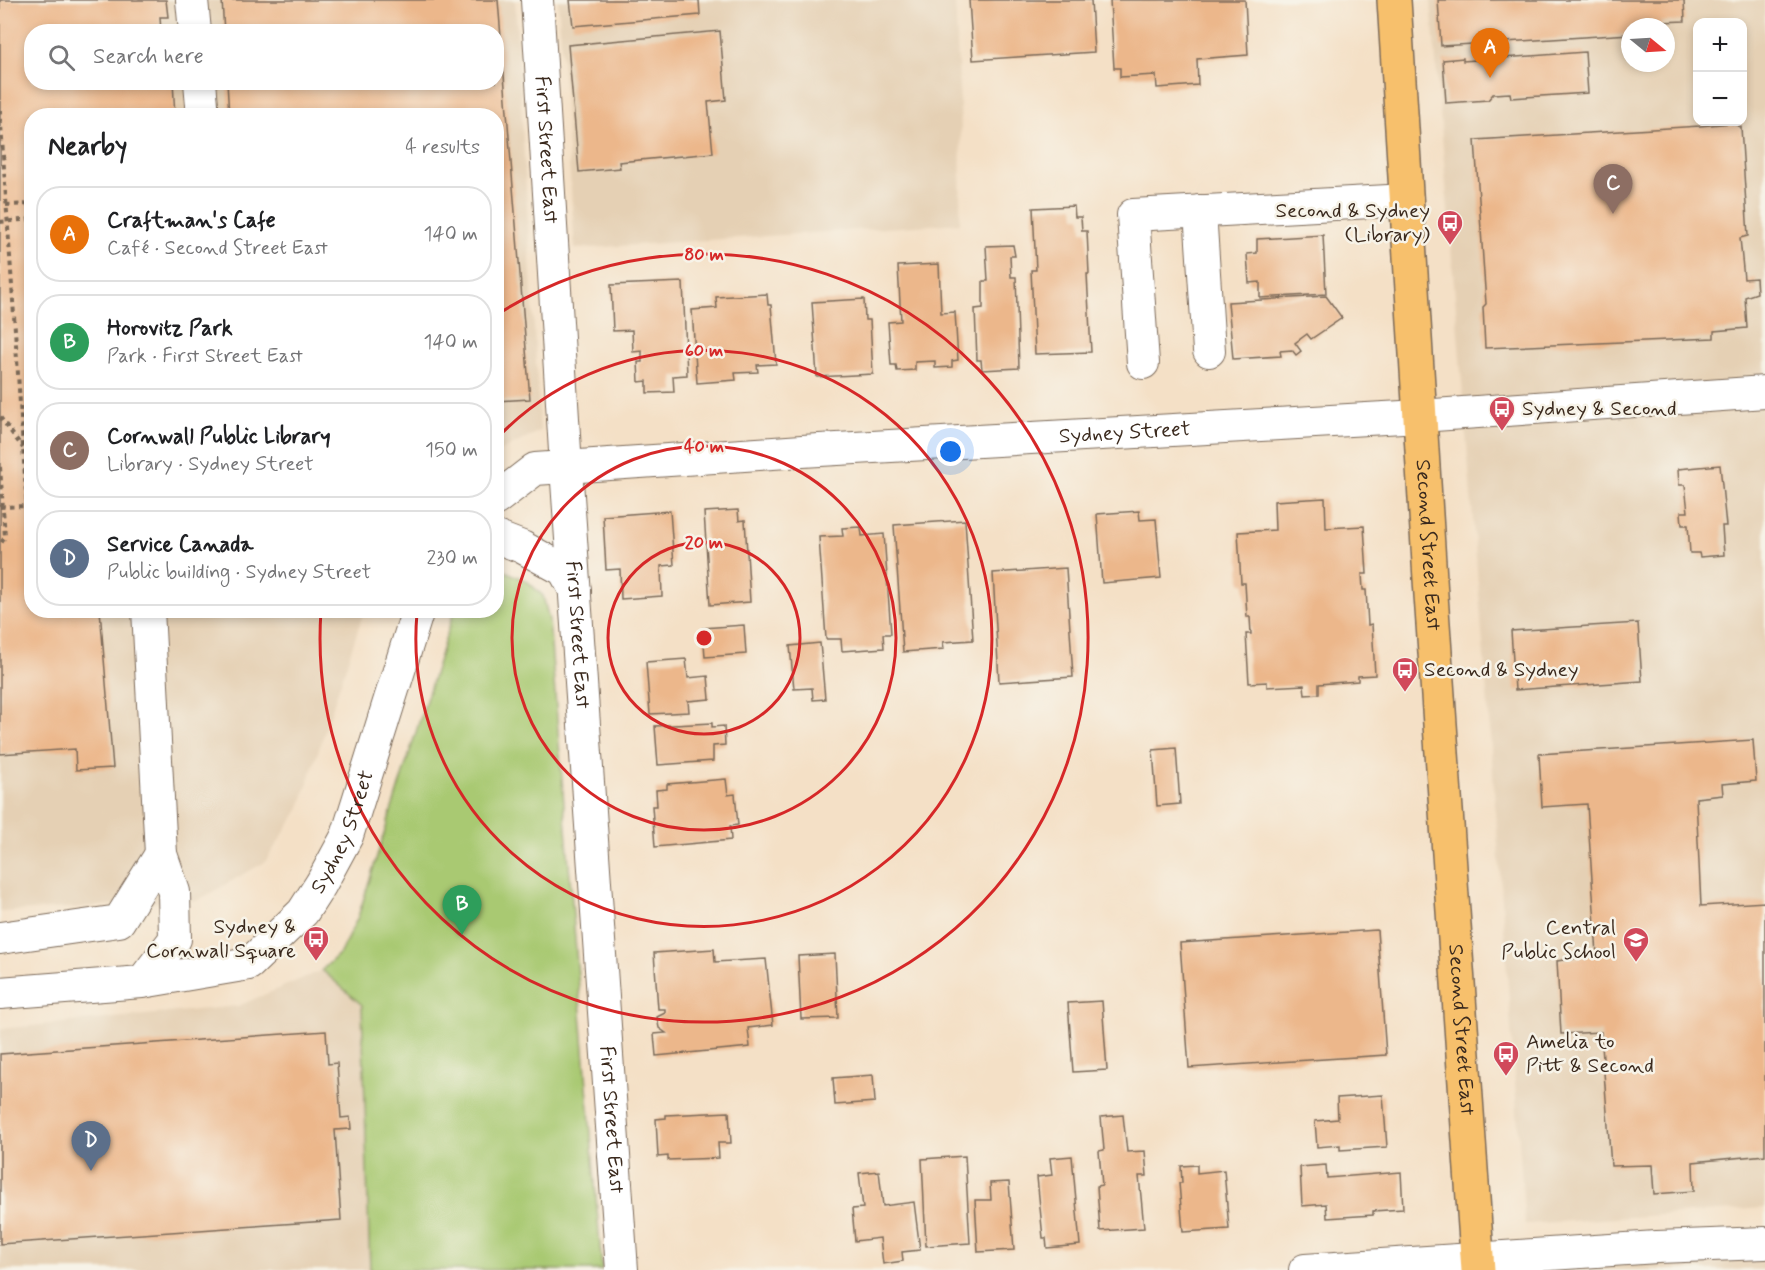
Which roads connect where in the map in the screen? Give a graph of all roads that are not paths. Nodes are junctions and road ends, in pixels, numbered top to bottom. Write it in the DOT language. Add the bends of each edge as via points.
graph roads {
  1 [pos="192,0"];
  2 [pos="537,0"];
  3 [pos="1394,0"];
  4 [pos="194,24"];
  5 [pos="200,90"];
  6 [pos="202,108"];
  7 [pos="1407,200"];
  8 [pos="1200,211"];
  9 [pos="1209,351"];
  10 [pos="1143,363"];
  11 [pos="1765,392"];
  12 [pos="1420,416"];
  13 [pos="566,467"];
  14 [pos="504,493"];
  15 [pos="504,540"];
  16 [pos="575,590"];
  17 [pos="148,618"];
  18 [pos="415,618"];
  19 [pos="161,854"];
  20 [pos="0,938"];
  21 [pos="142,982"];
  22 [pos="0,993"];
  23 [pos="1765,1244"];
  24 [pos="1477,1265"];
  25 [pos="622,1270"];
  26 [pos="1305,1270"];
  1 -- 4 [label="street"];
  2 -- 13 [label="street, First Street East"];
  3 -- 7 [label="main road, Second Street East"];
  5 -- 6 [label="street"];
  7 -- 8 [label="street"];
  7 -- 12 [label="main road, Second Street East"];
  8 -- 9 [label="street"];
  8 -- 10 [label="street" via="1133,214"];
  11 -- 12 [label="street, Sydney Street"];
  12 -- 13 [label="street, Sydney Street"];
  12 -- 24 [label="main road, Second Street East"];
  13 -- 14 [label="street, Sydney Street" via="535,469"];
  13 -- 16 [label="street, First Street East"];
  15 -- 16 [label="street" via="564,570"];
  16 -- 25 [label="street, First Street East"];
  17 -- 19 [label="street"];
  18 -- 21 [label="street, Sydney Street" via="347,836 303,912 249,964"];
  19 -- 20 [label="street" via="119,921"];
  19 -- 21 [label="street" via="174,892 175,939"];
  21 -- 22 [label="street, Sydney Street"];
  23 -- 24 [label="street" via="1657,1247"];
  24 -- 26 [label="street"];
}
